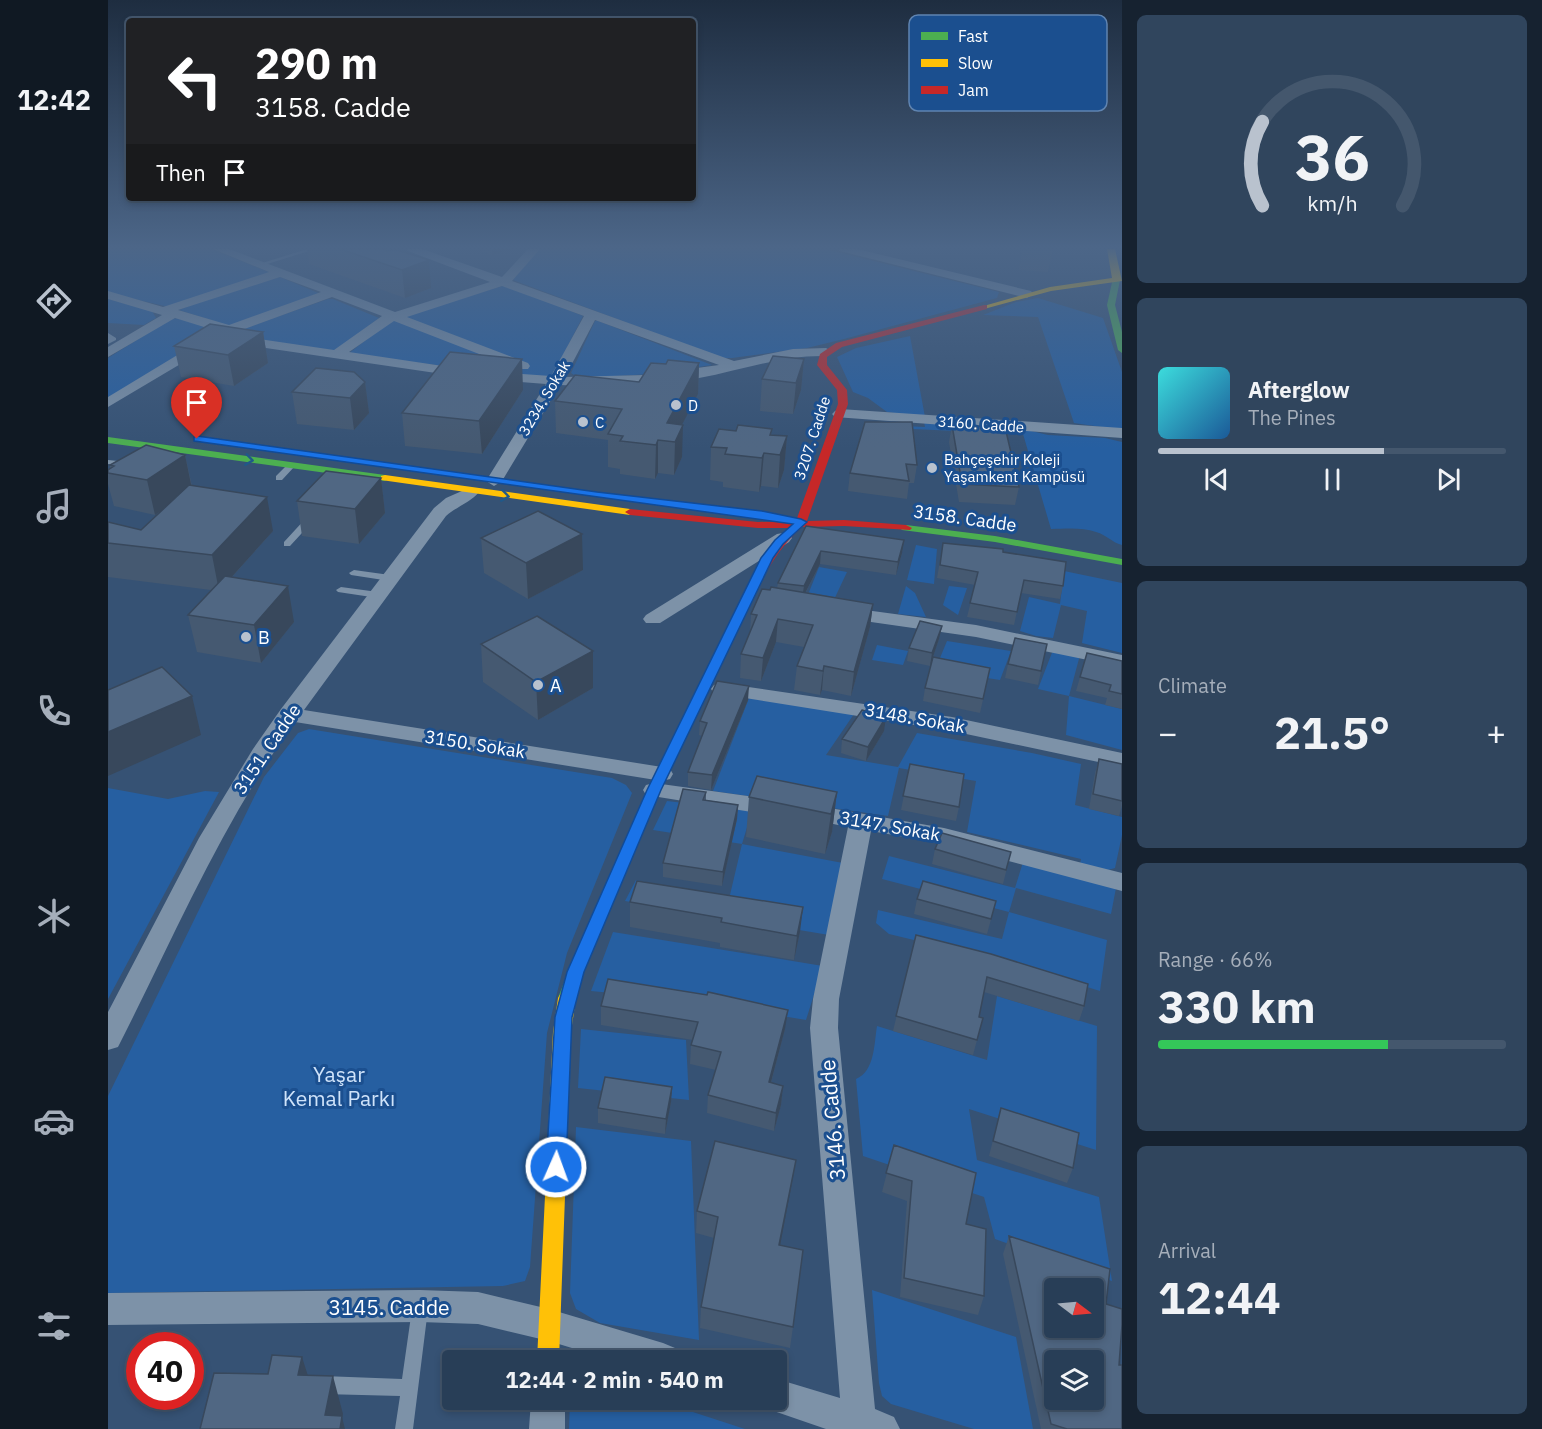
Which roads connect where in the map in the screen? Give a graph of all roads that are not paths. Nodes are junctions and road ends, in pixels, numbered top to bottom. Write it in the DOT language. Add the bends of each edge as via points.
graph roads {
  1 [pos="164,316"];
  2 [pos="182,316"];
  3 [pos="269,316"];
  4 [pos="388,316"];
  5 [pos="395,316"];
  6 [pos="590,316"];
  7 [pos="596,316"];
  8 [pos="946,316"];
  9 [pos="1119,316"];
  10 [pos="391,317"];
  11 [pos="230,330"];
  12 [pos="108,335"];
  13 [pos="216,337"];
  14 [pos="108,342"];
  15 [pos="1122,350"];
  16 [pos="826,352"];
  17 [pos="108,353"];
  18 [pos="334,356"];
  19 [pos="732,366"];
  20 [pos="555,382"];
  21 [pos="108,403"];
  22 [pos="840,414"];
  23 [pos="108,426"];
  24 [pos="1122,433"];
  25 [pos="108,440"];
  26 [pos="108,462"];
  27 [pos="291,466"];
  28 [pos="110,474"];
  29 [pos="279,478"];
  30 [pos="494,481"];
  31 [pos="471,492"];
  32 [pos="318,511"];
  33 [pos="801,522"];
  34 [pos="784,537"];
  35 [pos="287,544"];
  36 [pos="1122,562"];
  37 [pos="354,573"];
  38 [pos="384,587"];
  39 [pos="341,590"];
  40 [pos="747,600"];
  41 [pos="771,604"];
  42 [pos="830,611"];
  43 [pos="653,619"];
  44 [pos="1122,661"];
  45 [pos="706,686"];
  46 [pos="288,714"];
  47 [pos="1122,760"];
  48 [pos="658,782"];
  49 [pos="861,820"];
  50 [pos="1122,882"];
  51 [pos="108,1039"];
  52 [pos="420,1306"];
  53 [pos="108,1309"];
  54 [pos="549,1325"];
  55 [pos="549,1350"];
  56 [pos="630,1350"];
  57 [pos="302,1384"];
  58 [pos="410,1388"];
  59 [pos="787,1399"];
  60 [pos="548,1410"];
  61 [pos="871,1425"];
  62 [pos="404,1429"];
  63 [pos="547,1429"];
  1 -- 17 [label="street"];
  2 -- 11 [label="street"];
  3 -- 11 [label="street"];
  4 -- 10 [label="street"];
  5 -- 10 [label="street"];
  6 -- 20 [label="street, 3234. Sokak"];
  7 -- 19 [label="street"];
  8 -- 16 [label="street" via="845,343"];
  9 -- 15 [label="street"];
  10 -- 18 [label="street"];
  10 -- 20 [label="street" via="511,361"];
  11 -- 13 [label="street"];
  12 -- 14 [label="lane" via="114,339"];
  13 -- 18 [label="street"];
  13 -- 21 [label="street"];
  16 -- 19 [label="street" via="795,352"];
  16 -- 22 [label="street, 3207. Cadde" via="822,365 844,395"];
  18 -- 20 [label="street"];
  19 -- 20 [label="street" via="674,376"];
  20 -- 30 [label="street, 3234. Sokak"];
  22 -- 24 [label="street, 3160. Cadde"];
  22 -- 33 [label="street, 3207. Cadde"];
  23 -- 30 [label="street, 3158. Cadde"];
  25 -- 27 [label="street, 3158. Cadde, one-way"];
  26 -- 28 [label="lane" via="118,464"];
  27 -- 29 [label="lane"];
  27 -- 31 [label="street, 3158. Cadde" via="348,478"];
  30 -- 31 [label="street"];
  30 -- 33 [label="street, 3158. Cadde"];
  31 -- 33 [label="street, 3158. Cadde, one-way" via="758,525"];
  31 -- 38 [label="street, 3151. Cadde" via="440,512"];
  32 -- 35 [label="lane"];
  33 -- 34 [label="street"];
  33 -- 36 [label="street, 3158. Cadde" via="962,534"];
  34 -- 40 [label="street" via="770,552"];
  34 -- 43 [label="street"];
  37 -- 38 [label="lane"];
  38 -- 39 [label="lane"];
  38 -- 46 [label="street, 3151. Cadde"];
  40 -- 41 [label="street"];
  40 -- 45 [label="street"];
  42 -- 44 [label="street" via="967,630"];
  45 -- 47 [label="street, 3148. Sokak" via="952,724"];
  45 -- 48 [label="street"];
  46 -- 48 [label="street, 3150. Sokak"];
  46 -- 51 [label="street, 3151. Cadde" via="207,844"];
  48 -- 49 [label="street, 3147. Sokak"];
  48 -- 54 [label="street" via="576,972 563,1017"];
  49 -- 50 [label="street, 3147. Sokak" via="966,841"];
  49 -- 61 [label="street, 3146. Cadde" via="824,1020"];
  52 -- 53 [label="street, 3145. Cadde"];
  52 -- 54 [label="street, 3145. Cadde" via="478,1308"];
  52 -- 58 [label="lane"];
  54 -- 55 [label="street"];
  54 -- 56 [label="street, 3145. Cadde"];
  57 -- 58 [label="lane"];
  58 -- 62 [label="lane"];
  59 -- 61 [label="street"];
  60 -- 63 [label="street"];
}
